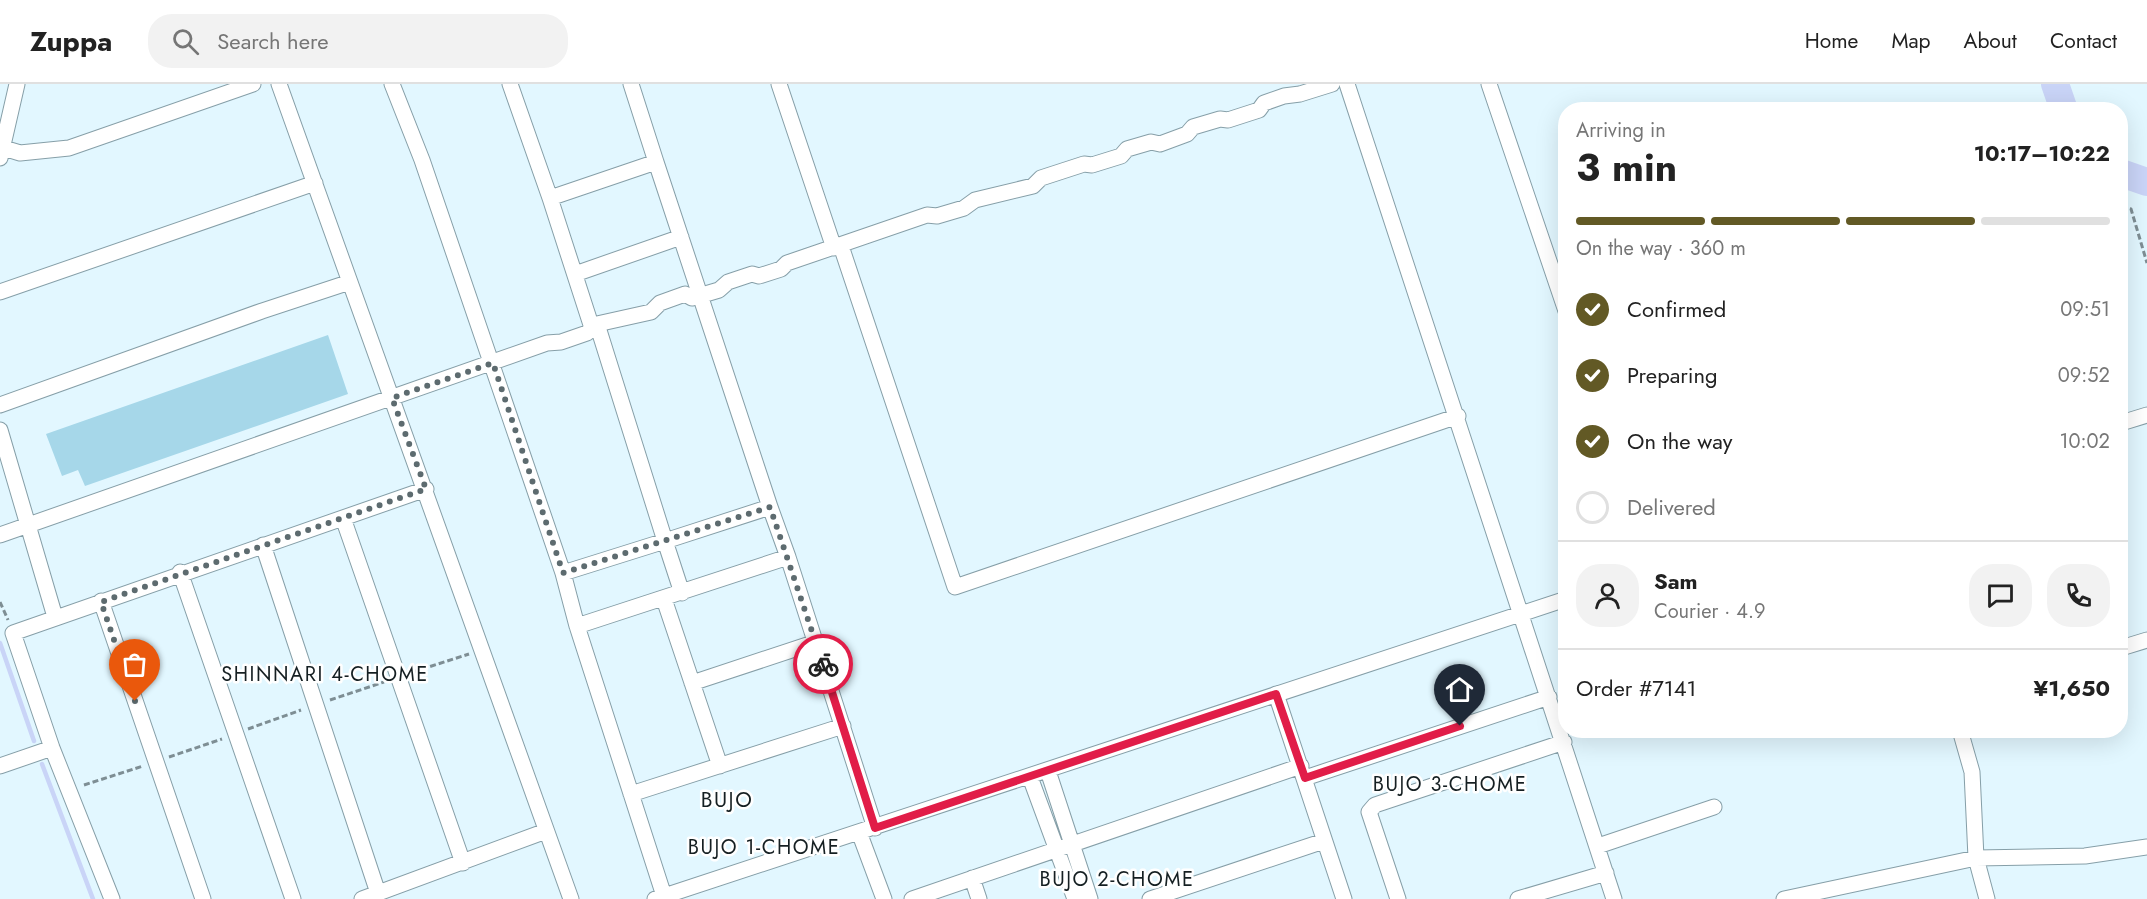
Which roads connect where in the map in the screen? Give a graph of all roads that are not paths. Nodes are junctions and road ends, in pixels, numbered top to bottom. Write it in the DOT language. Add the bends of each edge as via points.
graph roads {
  1 [pos="17,84"];
  2 [pos="253,84"];
  3 [pos="279,84"];
  4 [pos="392,84"];
  5 [pos="510,84"];
  6 [pos="632,84"];
  7 [pos="779,84"];
  8 [pos="1332,84"];
  9 [pos="1347,84"];
  10 [pos="1489,84"];
  11 [pos="1,151"];
  12 [pos="656,162"];
  13 [pos="315,183"];
  14 [pos="550,198"];
  15 [pos="681,237"];
  16 [pos="838,247"];
  17 [pos="575,274"];
  18 [pos="350,282"];
  19 [pos="1558,287"];
  20 [pos="0,292"];
  21 [pos="701,295"];
  22 [pos="594,326"];
  23 [pos="493,363"];
  24 [pos="392,398"];
  25 [pos="0,405"];
  26 [pos="1458,416"];
  27 [pos="2147,416"];
  28 [pos="2128,421"];
  29 [pos="0,430"];
  30 [pos="426,489"];
  31 [pos="770,507"];
  32 [pos="343,518"];
  33 [pos="27,526"];
  34 [pos="0,535"];
  35 [pos="665,541"];
  36 [pos="263,545"];
  37 [pos="788,557"];
  38 [pos="180,572"];
  39 [pos="563,573"];
  40 [pos="682,593"];
  41 [pos="664,599"];
  42 [pos="101,602"];
  43 [pos="1558,602"];
  44 [pos="1522,614"];
  45 [pos="55,617"];
  46 [pos="577,627"];
  47 [pos="2147,640"];
  48 [pos="816,642"];
  49 [pos="2128,646"];
  50 [pos="692,683"];
  51 [pos="1276,694"];
  52 [pos="1549,697"];
  53 [pos="1558,724"];
  54 [pos="843,726"];
  55 [pos="1563,738"];
  56 [pos="1962,738"];
  57 [pos="1564,742"];
  58 [pos="52,748"];
  59 [pos="0,766"];
  60 [pos="720,766"];
  61 [pos="1048,771"];
  62 [pos="1303,772"];
  63 [pos="1030,777"];
  64 [pos="631,795"];
  65 [pos="1714,807"];
  66 [pos="875,828"];
  67 [pos="546,831"];
  68 [pos="859,832"];
  69 [pos="1324,841"];
  70 [pos="1072,846"];
  71 [pos="1598,846"];
  72 [pos="2147,847"];
  73 [pos="1055,851"];
  74 [pos="1976,858"];
  75 [pos="463,863"];
  76 [pos="1606,873"];
  77 [pos="972,878"];
  78 [pos="378,893"];
  79 [pos="661,898"];
  80 [pos="112,899"];
  81 [pos="203,899"];
  82 [pos="293,899"];
  83 [pos="362,899"];
  84 [pos="571,899"];
  85 [pos="884,899"];
  86 [pos="912,899"];
  87 [pos="979,899"];
  88 [pos="1075,899"];
  89 [pos="1089,899"];
  90 [pos="1150,899"];
  91 [pos="1344,899"];
  92 [pos="1398,899"];
  93 [pos="1518,899"];
  94 [pos="1614,899"];
  95 [pos="1784,899"];
  96 [pos="1987,899"];
  1 -- 11 [label="street"];
  2 -- 11 [label="street" via="69,148"];
  3 -- 13 [label="street"];
  4 -- 23 [label="street"];
  5 -- 14 [label="street"];
  6 -- 12 [label="street"];
  7 -- 16 [label="street"];
  8 -- 16 [label="street" via="1284,96 1264,103 1259,110 1192,127 1187,134 1160,144 1151,142 1127,149 1120,156 1041,178 1034,186 975,200 964,208 927,215"];
  9 -- 26 [label="street"];
  10 -- 19 [label="street"];
  12 -- 14 [label="street"];
  12 -- 15 [label="street"];
  13 -- 18 [label="street"];
  13 -- 20 [label="street"];
  14 -- 17 [label="street"];
  15 -- 17 [label="street"];
  15 -- 21 [label="street"];
  16 -- 21 [label="street" via="759,276 752,274 728,282 719,290"];
  16 -- 26 [label="street" via="956,587"];
  17 -- 22 [label="street"];
  18 -- 24 [label="street"];
  18 -- 25 [label="street"];
  21 -- 22 [label="street" via="692,298 685,294 660,303 651,312"];
  21 -- 31 [label="street"];
  22 -- 23 [label="street" via="561,342 547,343"];
  22 -- 35 [label="street"];
  23 -- 24 [label="street"];
  23 -- 39 [label="street"];
  24 -- 30 [label="street"];
  24 -- 33 [label="street"];
  26 -- 44 [label="street"];
  27 -- 28 [label="street"];
  29 -- 33 [label="street"];
  30 -- 32 [label="street"];
  30 -- 67 [label="street"];
  31 -- 35 [label="street"];
  31 -- 37 [label="street"];
  32 -- 36 [label="street"];
  32 -- 75 [label="street"];
  33 -- 34 [label="street"];
  33 -- 45 [label="street"];
  35 -- 39 [label="street"];
  35 -- 40 [label="street"];
  36 -- 38 [label="street"];
  36 -- 78 [label="street"];
  37 -- 40 [label="street"];
  37 -- 48 [label="street"];
  38 -- 42 [label="street"];
  38 -- 82 [label="street"];
  39 -- 46 [label="street"];
  40 -- 41 [label="street"];
  41 -- 46 [label="street"];
  41 -- 50 [label="street"];
  42 -- 45 [label="street"];
  42 -- 81 [label="street"];
  43 -- 44 [label="street"];
  44 -- 51 [label="street"];
  44 -- 52 [label="street"];
  45 -- 58 [label="street" via="13,633"];
  46 -- 64 [label="street"];
  47 -- 49 [label="street"];
  48 -- 50 [label="street"];
  48 -- 54 [label="street"];
  50 -- 60 [label="street"];
  51 -- 61 [label="street"];
  51 -- 62 [label="street"];
  52 -- 53 [label="street"];
  52 -- 62 [label="street"];
  54 -- 60 [label="street"];
  54 -- 66 [label="street"];
  55 -- 57 [label="street"];
  56 -- 74 [label="street" via="1972,772"];
  57 -- 71 [label="street"];
  57 -- 92 [label="street" via="1375,805 1368,812"];
  58 -- 59 [label="street"];
  58 -- 80 [label="street"];
  60 -- 64 [label="street"];
  61 -- 63 [label="street"];
  61 -- 70 [label="street"];
  62 -- 69 [label="street"];
  62 -- 70 [label="street"];
  63 -- 66 [label="street"];
  63 -- 73 [label="street"];
  64 -- 79 [label="street"];
  65 -- 71 [label="street"];
  66 -- 68 [label="street"];
  67 -- 75 [label="street"];
  67 -- 84 [label="street"];
  68 -- 79 [label="street"];
  68 -- 85 [label="street"];
  69 -- 90 [label="street"];
  69 -- 91 [label="street"];
  70 -- 73 [label="street"];
  70 -- 89 [label="street"];
  71 -- 76 [label="street"];
  72 -- 74 [label="street" via="2085,856"];
  73 -- 77 [label="street"];
  73 -- 88 [label="street"];
  74 -- 95 [label="street"];
  74 -- 96 [label="street"];
  75 -- 78 [label="street"];
  76 -- 93 [label="street"];
  76 -- 94 [label="street"];
  77 -- 86 [label="street"];
  77 -- 87 [label="street"];
  78 -- 83 [label="street"];
}
